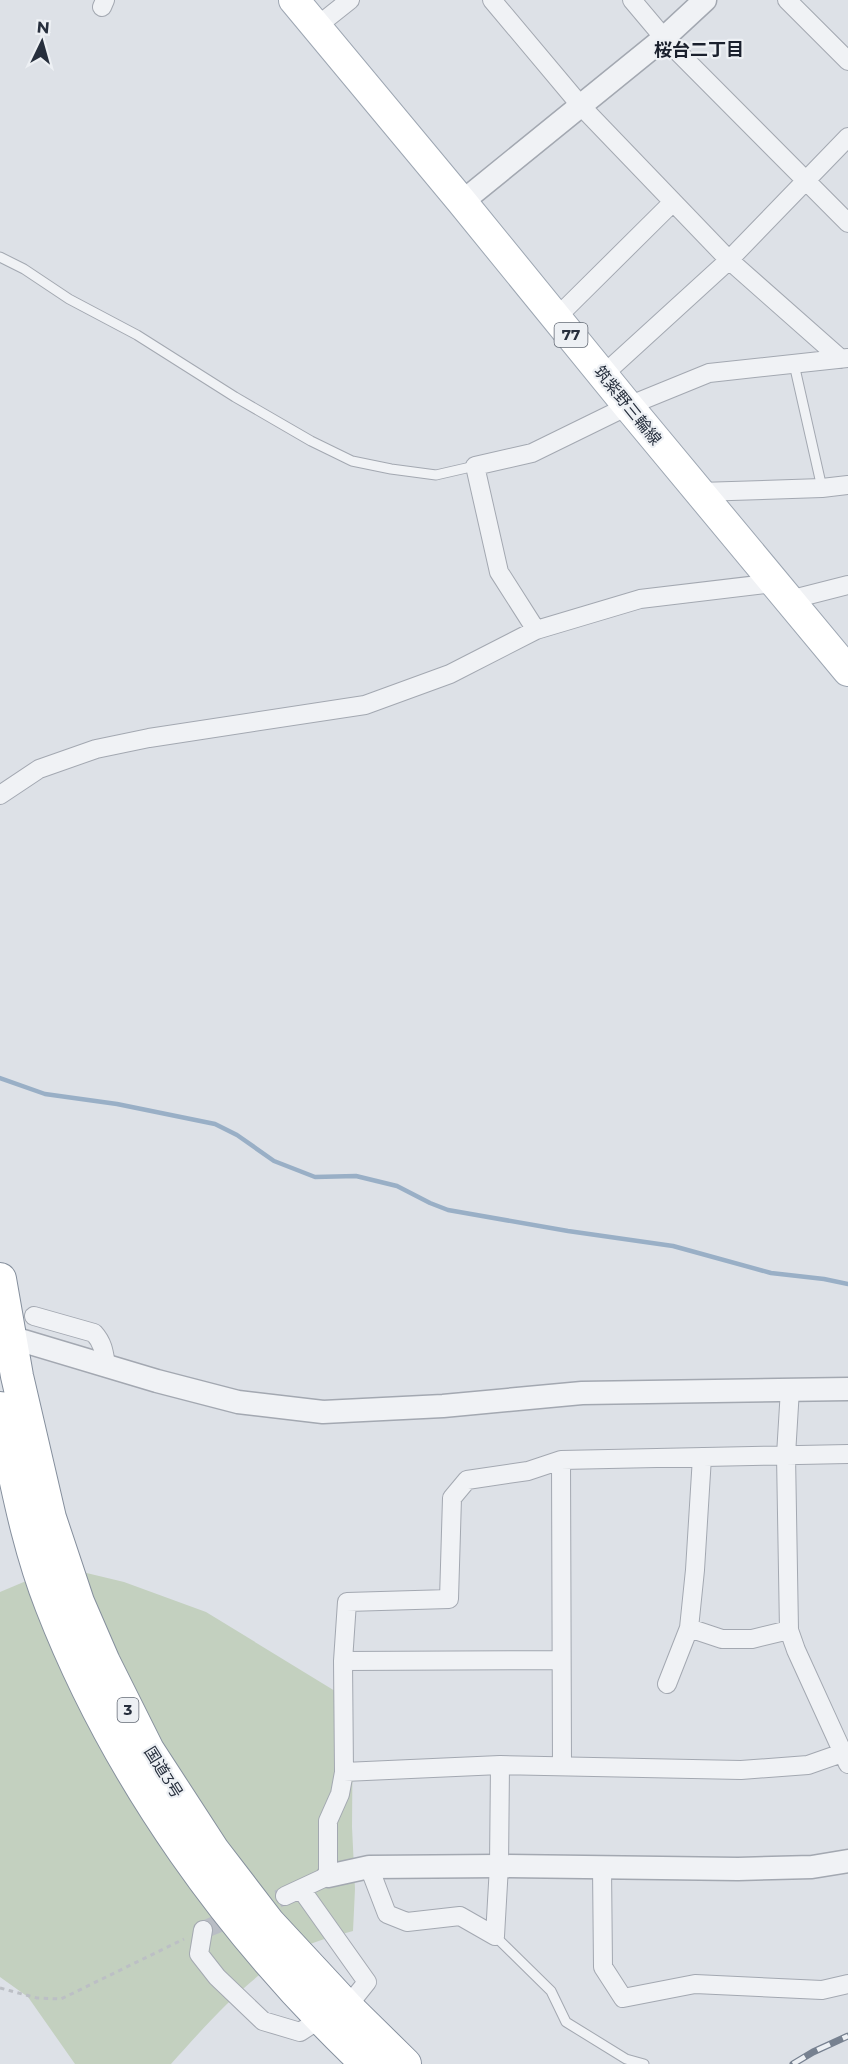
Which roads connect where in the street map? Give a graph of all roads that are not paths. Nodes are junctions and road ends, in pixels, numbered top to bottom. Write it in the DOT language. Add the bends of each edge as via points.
graph roads {
  1 [pos="294,0"];
  2 [pos="350,0"];
  3 [pos="492,0"];
  4 [pos="632,0"];
  5 [pos="705,0"];
  6 [pos="797,3"];
  7 [pos="316,27"];
  8 [pos="664,38"];
  9 [pos="848,61"];
  10 [pos="581,106"];
  11 [pos="848,137"];
  12 [pos="805,181"];
  13 [pos="462,202"];
  14 [pos="673,202"];
  15 [pos="848,223"];
  16 [pos="0,257"];
  17 [pos="729,260"];
  18 [pos="557,317"];
  19 [pos="845,358"];
  20 [pos="794,364"];
  21 [pos="603,375"];
  22 [pos="628,406"];
  23 [pos="475,466"];
  24 [pos="848,485"];
  25 [pos="822,488"];
  26 [pos="699,492"];
  27 [pos="848,585"];
  28 [pos="782,591"];
  29 [pos="536,630"];
  30 [pos="848,671"];
  31 [pos="0,795"];
  32 [pos="0,1280"];
  33 [pos="34,1316"];
  34 [pos="5,1335"];
  35 [pos="106,1365"];
  36 [pos="790,1389"];
  37 [pos="848,1389"];
  38 [pos="0,1408"];
  39 [pos="848,1454"];
  40 [pos="786,1455"];
  41 [pos="702,1456"];
  42 [pos="561,1460"];
  43 [pos="689,1628"];
  44 [pos="789,1630"];
  45 [pos="561,1660"];
  46 [pos="344,1661"];
  47 [pos="667,1684"];
  48 [pos="846,1756"];
  49 [pos="500,1765"];
  50 [pos="562,1765"];
  51 [pos="344,1772"];
  52 [pos="848,1861"];
  53 [pos="499,1866"];
  54 [pos="369,1867"];
  55 [pos="602,1867"];
  56 [pos="328,1876"];
  57 [pos="203,1930"];
  58 [pos="495,1935"];
  59 [pos="848,1984"];
  60 [pos="333,2013"];
  61 [pos="367,2064"];
  62 [pos="405,2064"];
  63 [pos="644,2064"];
  1 -- 7 [label="main road, 筑紫野三輪線 / 77"];
  2 -- 7 [label="street"];
  3 -- 10 [label="street"];
  4 -- 8 [label="street"];
  5 -- 8 [label="street"];
  6 -- 9 [label="street"];
  7 -- 13 [label="main road, 筑紫野三輪線 / 77"];
  8 -- 10 [label="street"];
  8 -- 12 [label="street"];
  10 -- 13 [label="street"];
  10 -- 14 [label="street"];
  11 -- 12 [label="street"];
  12 -- 15 [label="street"];
  12 -- 17 [label="street"];
  13 -- 18 [label="main road, 筑紫野三輪線 / 77"];
  14 -- 17 [label="street"];
  14 -- 18 [label="street"];
  16 -- 23 [label="lane" via="310,441 352,461 436,475"];
  17 -- 19 [label="street"];
  17 -- 21 [label="street"];
  18 -- 21 [label="main road, 筑紫野三輪線 / 77"];
  19 -- 20 [label="street"];
  20 -- 22 [label="street" via="709,373"];
  20 -- 25 [label="lane"];
  21 -- 22 [label="main road, 筑紫野三輪線 / 77"];
  22 -- 23 [label="street" via="532,453"];
  22 -- 26 [label="main road, 筑紫野三輪線 / 77"];
  23 -- 29 [label="street" via="499,572"];
  24 -- 25 [label="street"];
  25 -- 26 [label="street"];
  26 -- 28 [label="main road, 筑紫野三輪線 / 77"];
  27 -- 28 [label="street"];
  28 -- 29 [label="street" via="640,599"];
  28 -- 30 [label="main road, 筑紫野三輪線 / 77"];
  29 -- 31 [label="street" via="450,674 364,705 96,749 39,769"];
  32 -- 34 [label="highway, 国道3号 / 3"];
  33 -- 35 [label="street" via="94,1333 104,1348"];
  34 -- 35 [label="street"];
  34 -- 60 [label="highway, 国道3号 / 3" via="50,1518 78,1602 104,1662 143,1740 213,1850"];
  35 -- 36 [label="street" via="238,1402 323,1412 582,1393"];
  36 -- 37 [label="street"];
  36 -- 40 [label="street"];
  38 -- 60 [label="highway, 国道3号 / 3" via="25,1524 50,1604 119,1750 191,1862 249,1938"];
  39 -- 40 [label="street"];
  40 -- 41 [label="street"];
  40 -- 44 [label="street"];
  41 -- 42 [label="street"];
  41 -- 43 [label="street"];
  42 -- 45 [label="street"];
  42 -- 46 [label="street" via="528,1471 467,1480 452,1498 449,1599 347,1602"];
  43 -- 44 [label="street" via="722,1639 752,1639"];
  43 -- 47 [label="street"];
  44 -- 48 [label="street"];
  45 -- 46 [label="street"];
  45 -- 50 [label="street"];
  46 -- 51 [label="street"];
  48 -- 50 [label="street" via="808,1765 741,1770"];
  49 -- 50 [label="street"];
  49 -- 51 [label="street"];
  49 -- 53 [label="street"];
  51 -- 56 [label="street" via="340,1794 328,1821"];
  52 -- 55 [label="street" via="812,1867 749,1869"];
  53 -- 54 [label="street"];
  53 -- 55 [label="street"];
  53 -- 58 [label="street"];
  54 -- 56 [label="street"];
  54 -- 58 [label="street" via="387,1914 407,1922 460,1916"];
  55 -- 59 [label="street" via="603,1967 623,1998 695,1984 822,1990"];
  56 -- 60 [label="street" via="293,1893 367,1982"];
  57 -- 60 [label="street" via="199,1954 263,2021 300,2032"];
  58 -- 63 [label="lane" via="551,1990 566,2022 626,2059"];
  60 -- 61 [label="highway, 国道3号 / 3"];
  60 -- 62 [label="highway, 国道3号 / 3"];
}
